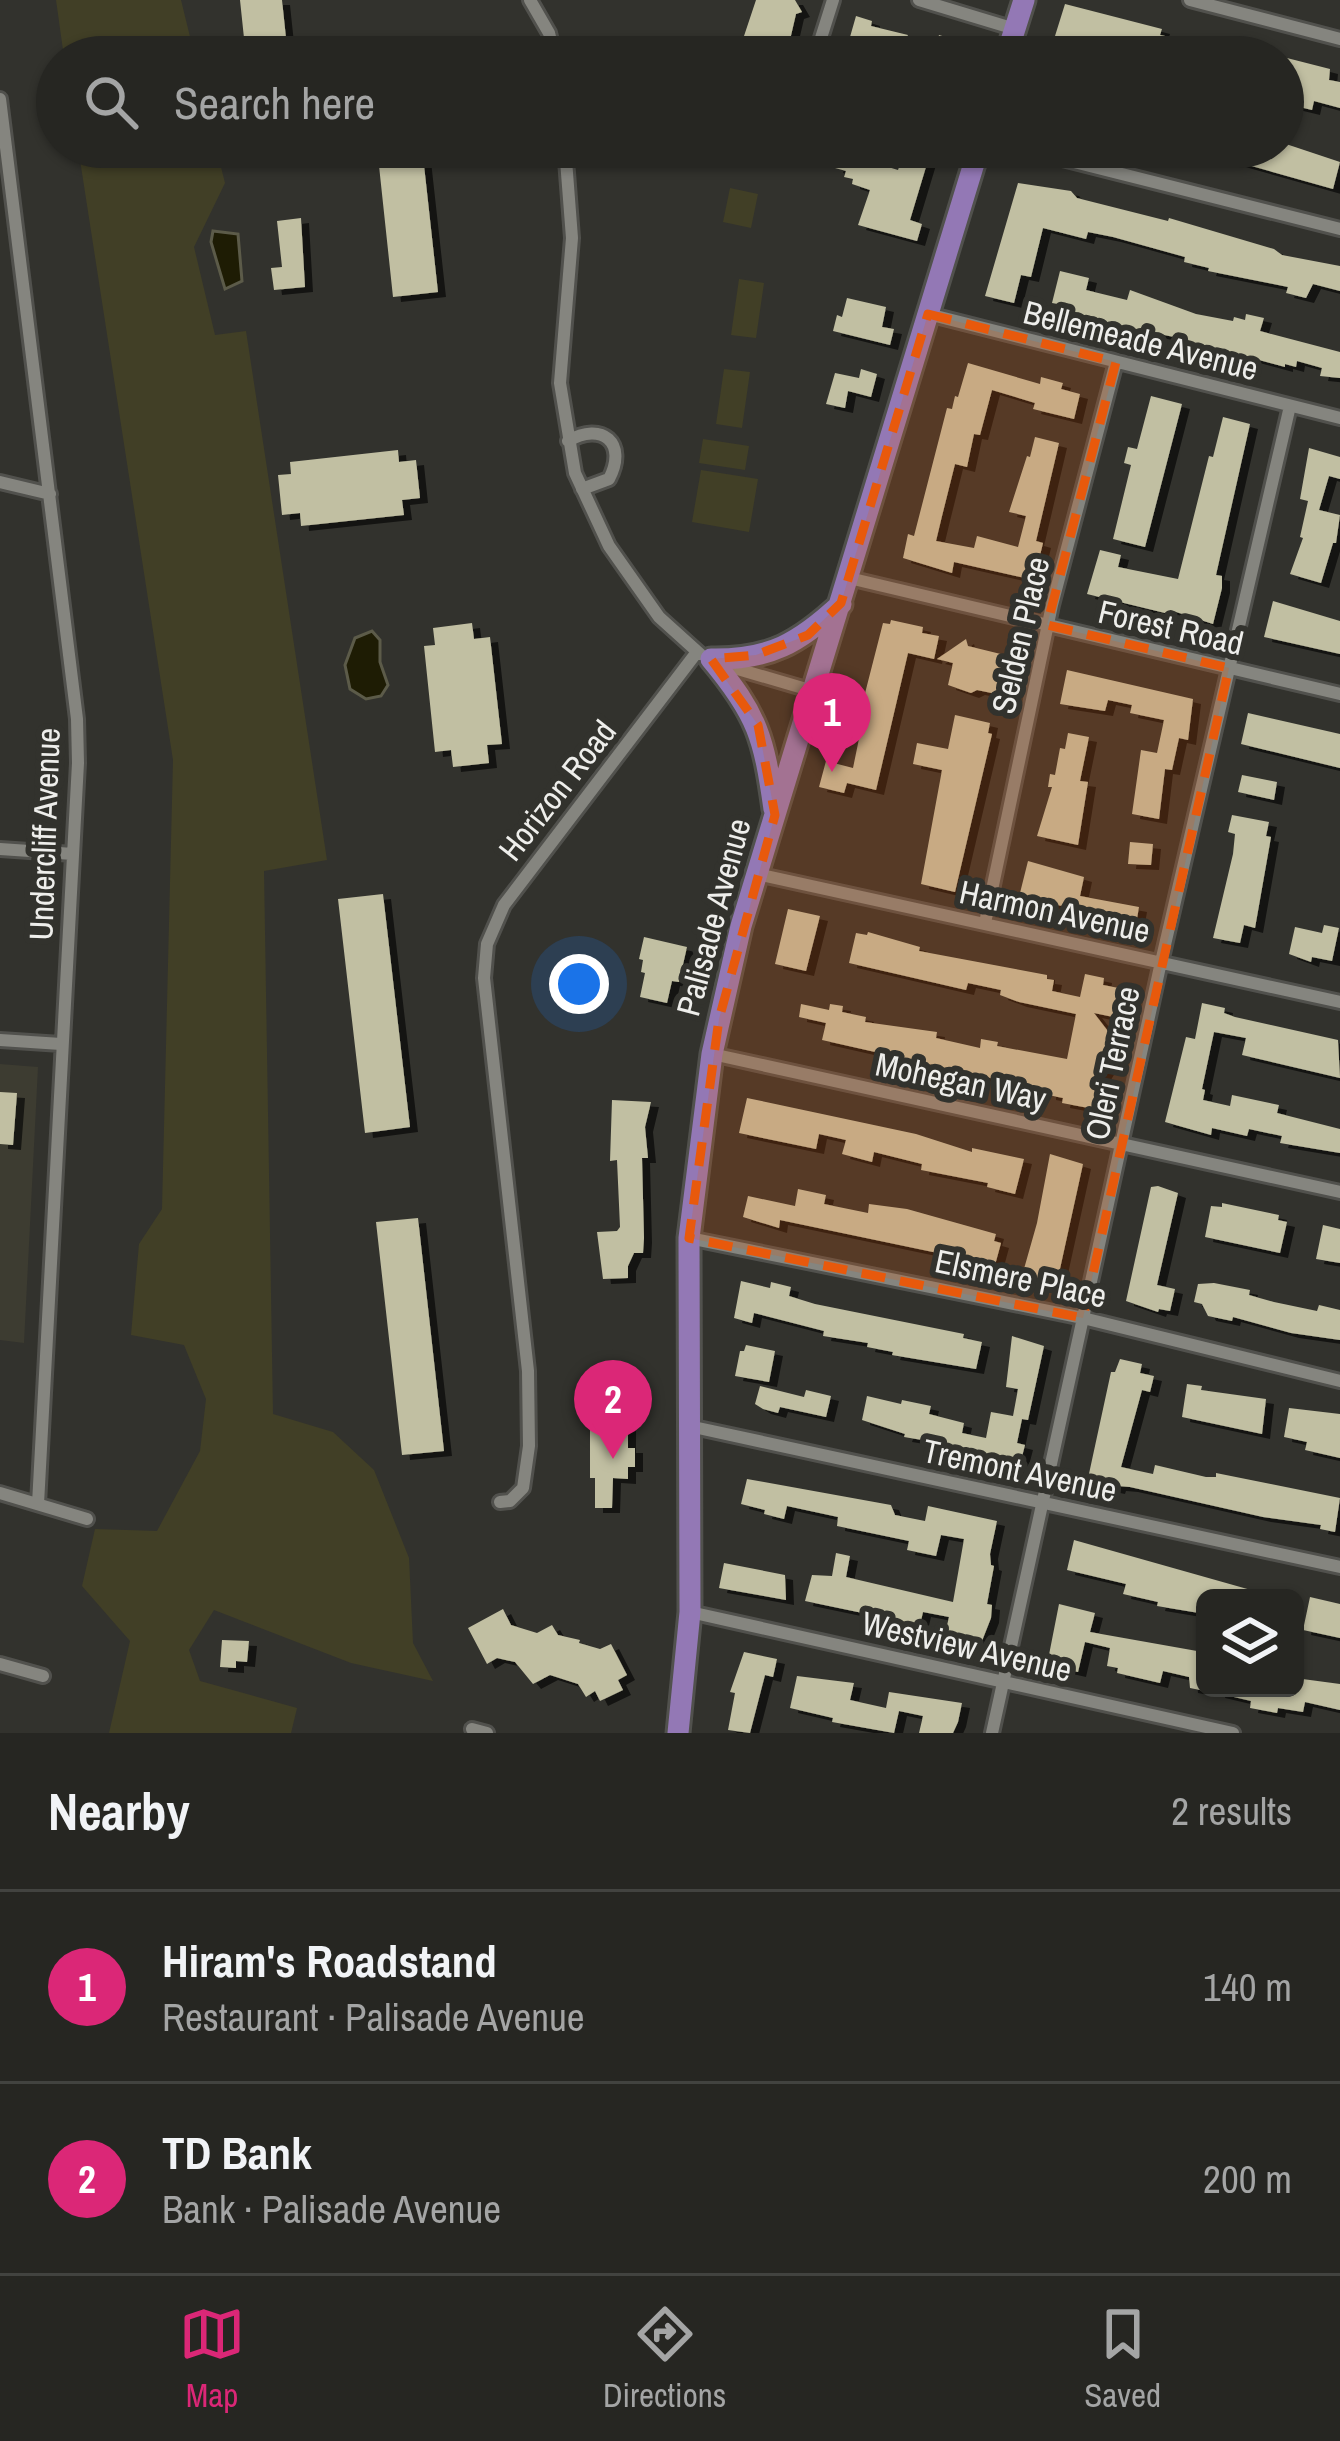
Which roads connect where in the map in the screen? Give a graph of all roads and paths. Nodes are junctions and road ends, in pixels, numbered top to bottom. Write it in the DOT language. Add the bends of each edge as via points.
graph roads {
  1 [pos="530,0"];
  2 [pos="832,0"];
  3 [pos="919,0"];
  4 [pos="1024,0"];
  5 [pos="1190,0"];
  6 [pos="1015,29"];
  7 [pos="550,36"];
  8 [pos="821,36"];
  9 [pos="1013,36"];
  10 [pos="1340,38"];
  11 [pos="0,99"];
  12 [pos="567,168"];
  13 [pos="973,168"];
  14 [pos="1098,168"];
  15 [pos="1340,229"];
  16 [pos="928,314"];
  17 [pos="1116,362"];
  18 [pos="1290,406"];
  19 [pos="1340,418"];
  20 [pos="568,441"];
  21 [pos="0,482"];
  22 [pos="581,490"];
  23 [pos="50,494"];
  24 [pos="849,578"];
  25 [pos="841,603"];
  26 [pos="1048,625"];
  27 [pos="704,656"];
  28 [pos="1229,668"];
  29 [pos="814,691"];
  30 [pos="1340,694"];
  31 [pos="775,815"];
  32 [pos="0,849"];
  33 [pos="73,854"];
  34 [pos="758,874"];
  35 [pos="986,923"];
  36 [pos="1161,962"];
  37 [pos="1340,1002"];
  38 [pos="0,1040"];
  39 [pos="61,1044"];
  40 [pos="712,1054"];
  41 [pos="1122,1144"];
  42 [pos="1340,1192"];
  43 [pos="689,1238"];
  44 [pos="1083,1318"];
  45 [pos="1340,1381"];
  46 [pos="689,1426"];
  47 [pos="0,1493"];
  48 [pos="500,1502"];
  49 [pos="1042,1502"];
  50 [pos="38,1504"];
  51 [pos="87,1520"];
  52 [pos="1340,1567"];
  53 [pos="690,1612"];
  54 [pos="0,1664"];
  55 [pos="43,1676"];
  56 [pos="1003,1682"];
  57 [pos="678,1733"];
  58 [pos="992,1733"];
  59 [pos="1233,1733"];
  1 -- 7 [label="street"];
  2 -- 8 [label="street"];
  3 -- 6 [label="street"];
  4 -- 6 [label="main road"];
  5 -- 10 [label="street"];
  6 -- 9 [label="main road"];
  11 -- 23 [label="street, Undercliff Avenue"];
  12 -- 20 [label="street" via="572,238 560,383"];
  13 -- 16 [label="main road, Palisade Avenue"];
  14 -- 15 [label="street"];
  16 -- 17 [label="street, Bellemeade Avenue"];
  16 -- 24 [label="main road, Palisade Avenue"];
  17 -- 18 [label="street, Bellemeade Avenue"];
  17 -- 26 [label="street, Selden Place"];
  18 -- 19 [label="street, Bellemeade Avenue"];
  18 -- 28 [label="street, Oleri Terrace"];
  20 -- 22 [label="street"];
  20 -- 22 [label="street" via="594,430 613,446 609,478"];
  21 -- 23 [label="street"];
  22 -- 27 [label="street" via="647,600"];
  23 -- 33 [label="street, Undercliff Avenue" via="77,719"];
  24 -- 25 [label="main road, Palisade Avenue"];
  24 -- 26 [label="street, Forest Road"];
  25 -- 27 [label="main road" via="788,646 756,656"];
  25 -- 29 [label="main road, Palisade Avenue"];
  26 -- 28 [label="street, Forest Road"];
  26 -- 35 [label="street, Selden Place"];
  27 -- 29 [label="street"];
  27 -- 31 [label="main road" via="758,725"];
  27 -- 48 [label="street, Horizon Road" via="504,905 487,944 484,979 530,1420 523,1488"];
  28 -- 30 [label="street, Forest Road"];
  28 -- 36 [label="street, Oleri Terrace"];
  29 -- 31 [label="main road, Palisade Avenue"];
  31 -- 34 [label="main road, Palisade Avenue"];
  32 -- 33 [label="street"];
  33 -- 39 [label="street, Undercliff Avenue"];
  34 -- 35 [label="street, Harmon Avenue"];
  34 -- 40 [label="main road, Palisade Avenue"];
  35 -- 36 [label="street, Harmon Avenue"];
  36 -- 37 [label="street, Harmon Avenue"];
  36 -- 41 [label="street, Oleri Terrace"];
  38 -- 39 [label="street"];
  39 -- 50 [label="street, Undercliff Avenue"];
  40 -- 41 [label="street, Mohegan Way"];
  40 -- 43 [label="main road, Palisade Avenue"];
  41 -- 42 [label="street, Mohegan Way"];
  41 -- 44 [label="street, Oleri Terrace"];
  43 -- 44 [label="street, Elsmere Place"];
  43 -- 46 [label="main road, Palisade Avenue"];
  44 -- 45 [label="street, Elsmere Place"];
  44 -- 49 [label="street, Oleri Terrace"];
  46 -- 49 [label="street, Tremont Avenue"];
  46 -- 53 [label="main road, Palisade Avenue"];
  47 -- 50 [label="street"];
  49 -- 52 [label="street, Tremont Avenue"];
  49 -- 56 [label="street, Oleri Terrace"];
  50 -- 51 [label="street"];
  53 -- 56 [label="street, Westview Avenue"];
  53 -- 57 [label="main road, Palisade Avenue"];
  54 -- 55 [label="street"];
  56 -- 58 [label="street, Oleri Terrace"];
  56 -- 59 [label="street, Westview Avenue"];
}
